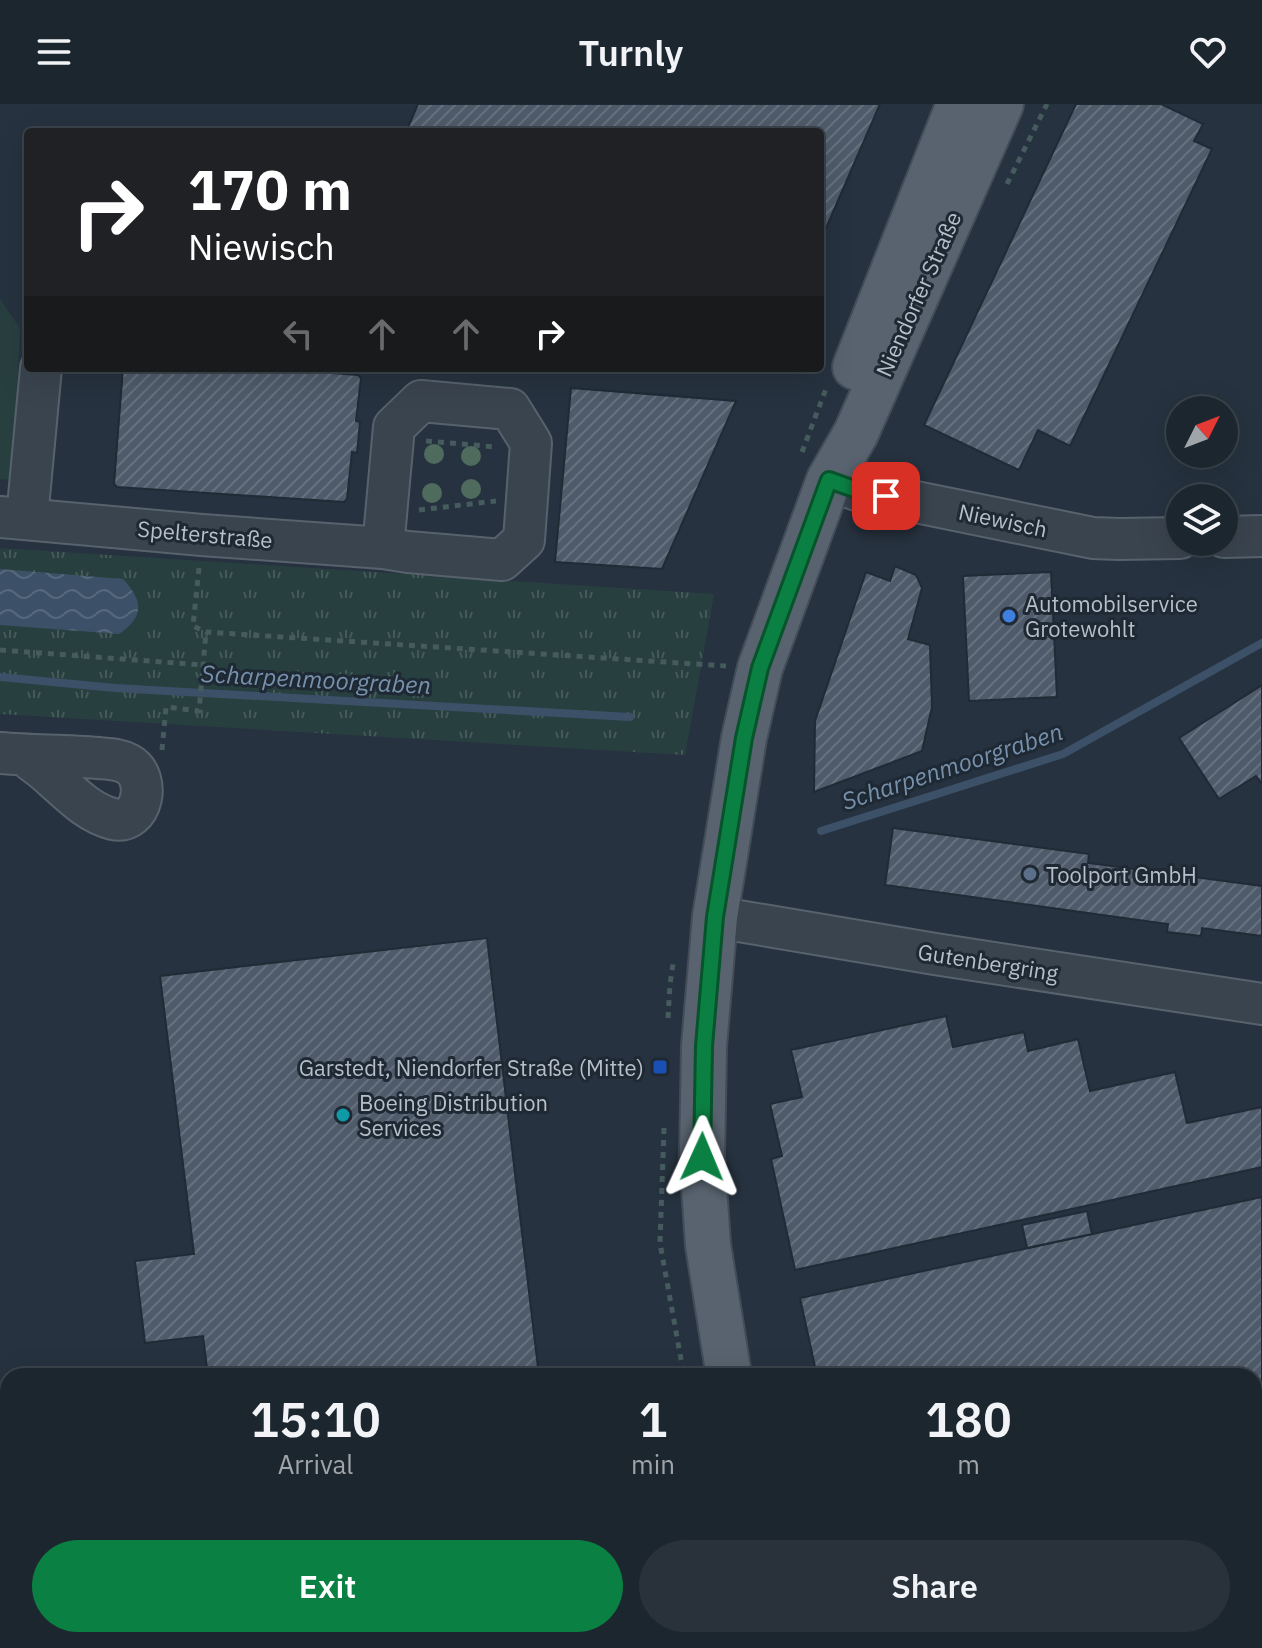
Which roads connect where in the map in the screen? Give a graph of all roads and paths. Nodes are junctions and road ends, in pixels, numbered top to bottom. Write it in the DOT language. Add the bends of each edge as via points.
graph roads {
  1 [pos="959,104"];
  2 [pos="1001,104"];
  3 [pos="40,372"];
  4 [pos="393,439"];
  5 [pos="531,450"];
  6 [pos="829,480"];
  7 [pos="527,498"];
  8 [pos="13,518"];
  9 [pos="384,530"];
  10 [pos="202,535"];
  11 [pos="1262,536"];
  12 [pos="1238,537"];
  13 [pos="1166,538"];
  14 [pos="206,632"];
  15 [pos="0,650"];
  16 [pos="203,665"];
  17 [pos="727,666"];
  18 [pos="162,751"];
  19 [pos="715,917"];
  20 [pos="1262,1004"];
  21 [pos="728,1368"];
  1 -- 6 [label="main road, Niendorfer Straße" via="831,426"];
  2 -- 6 [label="main road, Niendorfer Straße" via="856,433"];
  3 -- 8 [label="street, Spelterstraße"];
  4 -- 5 [label="path"];
  4 -- 5 [label="street" via="394,427 421,401 510,409"];
  4 -- 9 [label="street"];
  5 -- 7 [label="street, Spelterstraße"];
  6 -- 13 [label="street, Niewisch" via="1093,538"];
  6 -- 19 [label="main road, Niendorfer Straße" via="760,668"];
  7 -- 9 [label="path"];
  7 -- 9 [label="street, Spelterstraße" via="524,540 502,560 408,552"];
  8 -- 10 [label="street, Spelterstraße"];
  9 -- 10 [label="street, Spelterstraße"];
  10 -- 14 [label="path" via="193,626"];
  11 -- 12 [label="street"];
  14 -- 16 [label="path"];
  14 -- 17 [label="path"];
  15 -- 16 [label="path"];
  16 -- 18 [label="path" via="199,711 166,707"];
  19 -- 20 [label="street, Gutenbergring"];
  19 -- 21 [label="main road, Niendorfer Straße" via="704,1046 702,1157 708,1245"];
}
